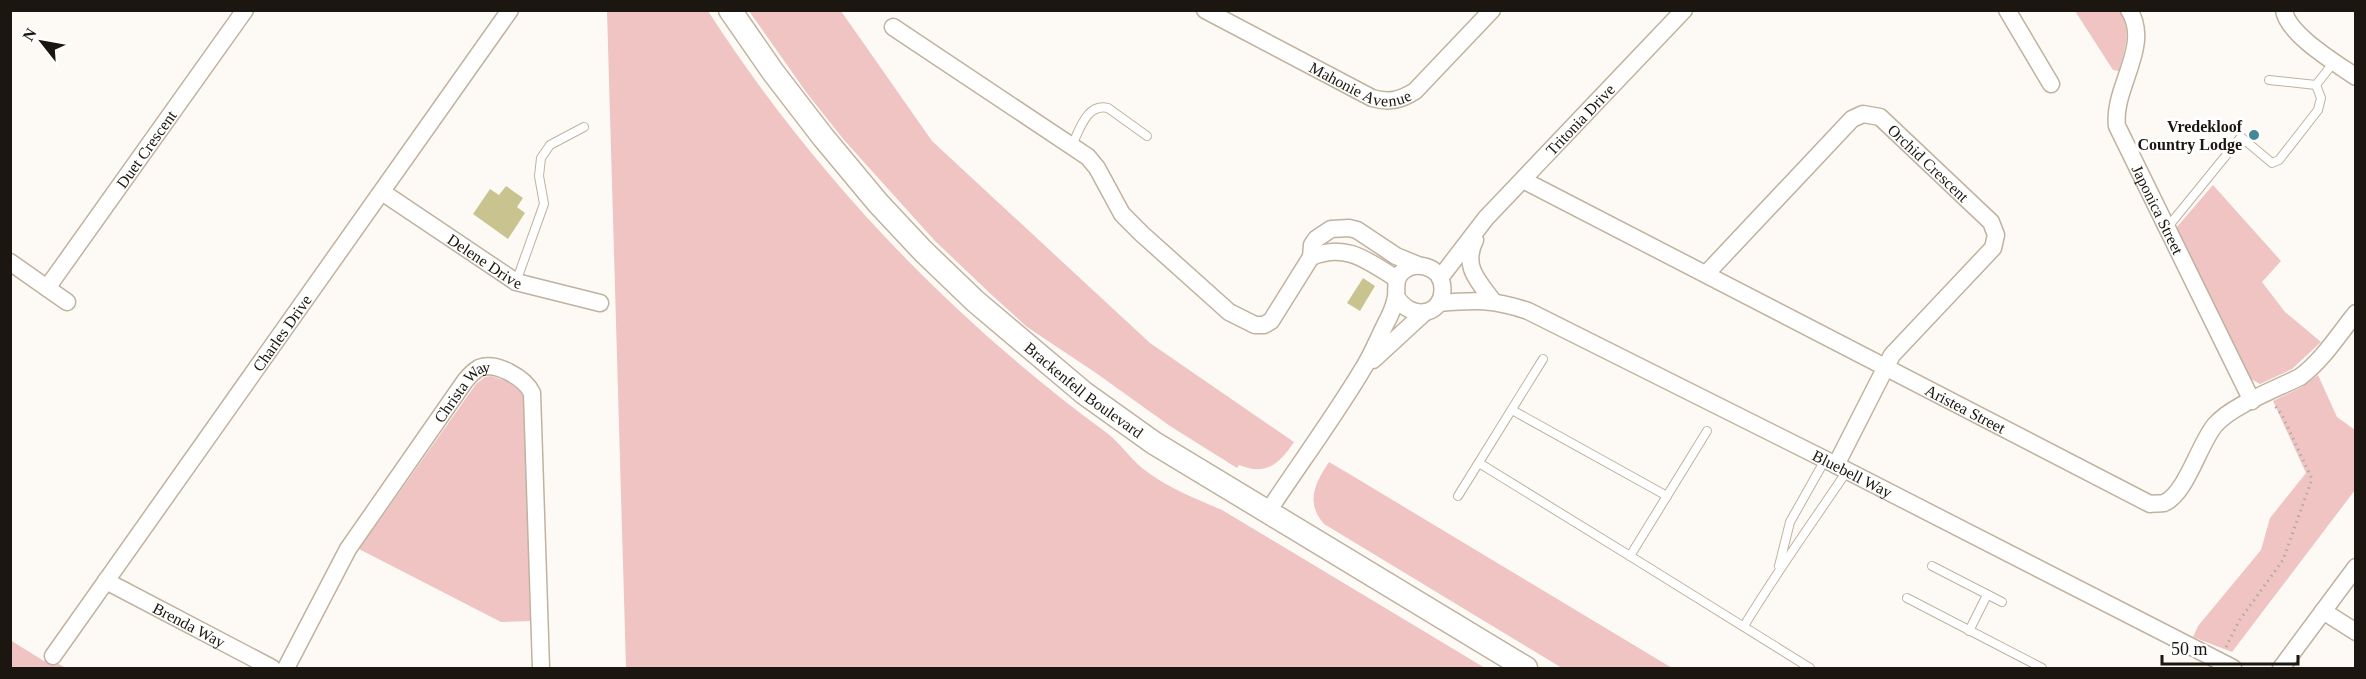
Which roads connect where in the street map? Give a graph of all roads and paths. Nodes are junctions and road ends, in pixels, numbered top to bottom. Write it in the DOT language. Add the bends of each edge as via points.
graph roads {
  1 [pos="245,10"];
  2 [pos="510,10"];
  3 [pos="730,10"];
  4 [pos="1205,10"];
  5 [pos="1492,10"];
  6 [pos="1684,10"];
  7 [pos="2007,10"];
  8 [pos="2129,10"];
  9 [pos="2284,10"];
  10 [pos="892,27"];
  11 [pos="2334,62"];
  12 [pos="2355,77"];
  13 [pos="2269,80"];
  14 [pos="2052,84"];
  15 [pos="2316,85"];
  16 [pos="584,127"];
  17 [pos="1147,136"];
  18 [pos="1072,145"];
  19 [pos="1523,180"];
  20 [pos="382,192"];
  21 [pos="1481,224"];
  22 [pos="2166,228"];
  23 [pos="1311,257"];
  24 [pos="10,262"];
  25 [pos="1423,266"];
  26 [pos="1706,274"];
  27 [pos="1441,281"];
  28 [pos="516,282"];
  29 [pos="47,288"];
  30 [pos="1397,288"];
  31 [pos="1486,300"];
  32 [pos="67,302"];
  33 [pos="600,303"];
  34 [pos="1439,303"];
  35 [pos="1425,313"];
  36 [pos="2355,313"];
  37 [pos="1543,359"];
  38 [pos="1885,368"];
  39 [pos="1362,371"];
  40 [pos="2259,397"];
  41 [pos="1512,410"];
  42 [pos="1707,431"];
  43 [pos="1479,462"];
  44 [pos="1836,465"];
  45 [pos="1458,496"];
  46 [pos="1666,496"];
  47 [pos="1267,513"];
  48 [pos="1630,556"];
  49 [pos="1932,566"];
  50 [pos="2355,567"];
  51 [pos="1778,569"];
  52 [pos="106,581"];
  53 [pos="1988,595"];
  54 [pos="1907,598"];
  55 [pos="2002,602"];
  56 [pos="2323,611"];
  57 [pos="1744,626"];
  58 [pos="1970,631"];
  59 [pos="2355,632"];
  60 [pos="53,656"];
  61 [pos="2222,667"];
  62 [pos="272,669"];
  63 [pos="286,669"];
  64 [pos="542,669"];
  65 [pos="1526,669"];
  66 [pos="1810,669"];
  67 [pos="2042,669"];
  68 [pos="2281,669"];
  1 -- 29 [label="street, Duet Crescent"];
  2 -- 20 [label="street, Charles Drive"];
  3 -- 47 [label="street, Brackenfell Boulevard" via="864,187 975,301 1084,393 1154,443"];
  4 -- 5 [label="street, Mahonie Avenue" via="1372,98 1388,101 1415,91"];
  6 -- 19 [label="street, Tritonia Drive"];
  7 -- 14 [label="street"];
  8 -- 22 [label="street, Japonica Street" via="2137,34 2117,111 2117,126"];
  9 -- 11 [label="street" via="2285,19 2294,30"];
  10 -- 18 [label="street"];
  11 -- 12 [label="street"];
  11 -- 15 [label="lane"];
  13 -- 15 [label="lane"];
  15 -- 22 [label="lane" via="2321,98 2318,110 2278,160 2272,163 2241,137"];
  16 -- 28 [label="lane" via="550,145 541,158 539,176 544,204"];
  17 -- 18 [label="lane" via="1102,106 1089,113"];
  18 -- 23 [label="street" via="1098,168 1122,214 1229,312 1251,324 1264,326 1271,321"];
  19 -- 21 [label="street, Tritonia Drive"];
  19 -- 26 [label="street, Aristea Street"];
  20 -- 28 [label="street, Delene Drive"];
  20 -- 52 [label="street, Charles Drive"];
  21 -- 25 [label="street, Tritonia Drive" via="1440,260"];
  21 -- 27 [label="street, Tritonia Drive"];
  21 -- 31 [label="street" via="1469,264"];
  22 -- 40 [label="street, Japonica Street"];
  23 -- 25 [label="street" via="1312,245 1319,236 1331,229 1349,228 1396,256"];
  23 -- 30 [label="street" via="1347,252 1363,258"];
  24 -- 29 [label="street"];
  25 -- 27 [label="street"];
  25 -- 30 [label="street" via="1402,272"];
  26 -- 38 [label="street, Aristea Street"];
  26 -- 38 [label="street, Orchid Crescent" via="1852,119 1869,113 1880,117 1991,222 1996,235 1989,253 1892,355"];
  27 -- 31 [label="street"];
  27 -- 34 [label="street" via="1443,293"];
  28 -- 33 [label="street, Delene Drive"];
  29 -- 32 [label="street"];
  30 -- 35 [label="street" via="1407,310"];
  30 -- 39 [label="street" via="1389,317"];
  31 -- 34 [label="street"];
  31 -- 44 [label="street, Bluebell Way" via="1528,311"];
  34 -- 35 [label="street"];
  35 -- 39 [label="street"];
  36 -- 40 [label="street, Aristea Street" via="2309,370"];
  37 -- 41 [label="lane"];
  38 -- 40 [label="street, Aristea Street" via="2150,504 2163,503 2173,496 2213,427 2225,415"];
  38 -- 44 [label="street, Orchid Crescent"];
  39 -- 47 [label="street"];
  40 -- 61 [label="path" via="2282,415 2312,479 2283,560 2240,621"];
  41 -- 43 [label="lane"];
  41 -- 46 [label="lane"];
  42 -- 46 [label="lane"];
  43 -- 45 [label="lane"];
  43 -- 48 [label="lane"];
  44 -- 51 [label="lane" via="1807,532"];
  44 -- 51 [label="lane" via="1790,522"];
  44 -- 61 [label="street, Bluebell Way"];
  46 -- 48 [label="lane"];
  47 -- 65 [label="street, Brackenfell Boulevard"];
  48 -- 57 [label="lane"];
  49 -- 53 [label="lane"];
  50 -- 56 [label="street"];
  51 -- 57 [label="lane"];
  52 -- 60 [label="street, Charles Drive"];
  52 -- 62 [label="street, Brenda Way"];
  53 -- 55 [label="lane"];
  53 -- 58 [label="lane"];
  54 -- 58 [label="lane"];
  56 -- 59 [label="street"];
  56 -- 68 [label="street"];
  57 -- 66 [label="lane"];
  58 -- 67 [label="lane"];
  63 -- 64 [label="street, Christa Way" via="354,541 465,381 478,368 488,366 515,375 528,383 532,393"];
}
